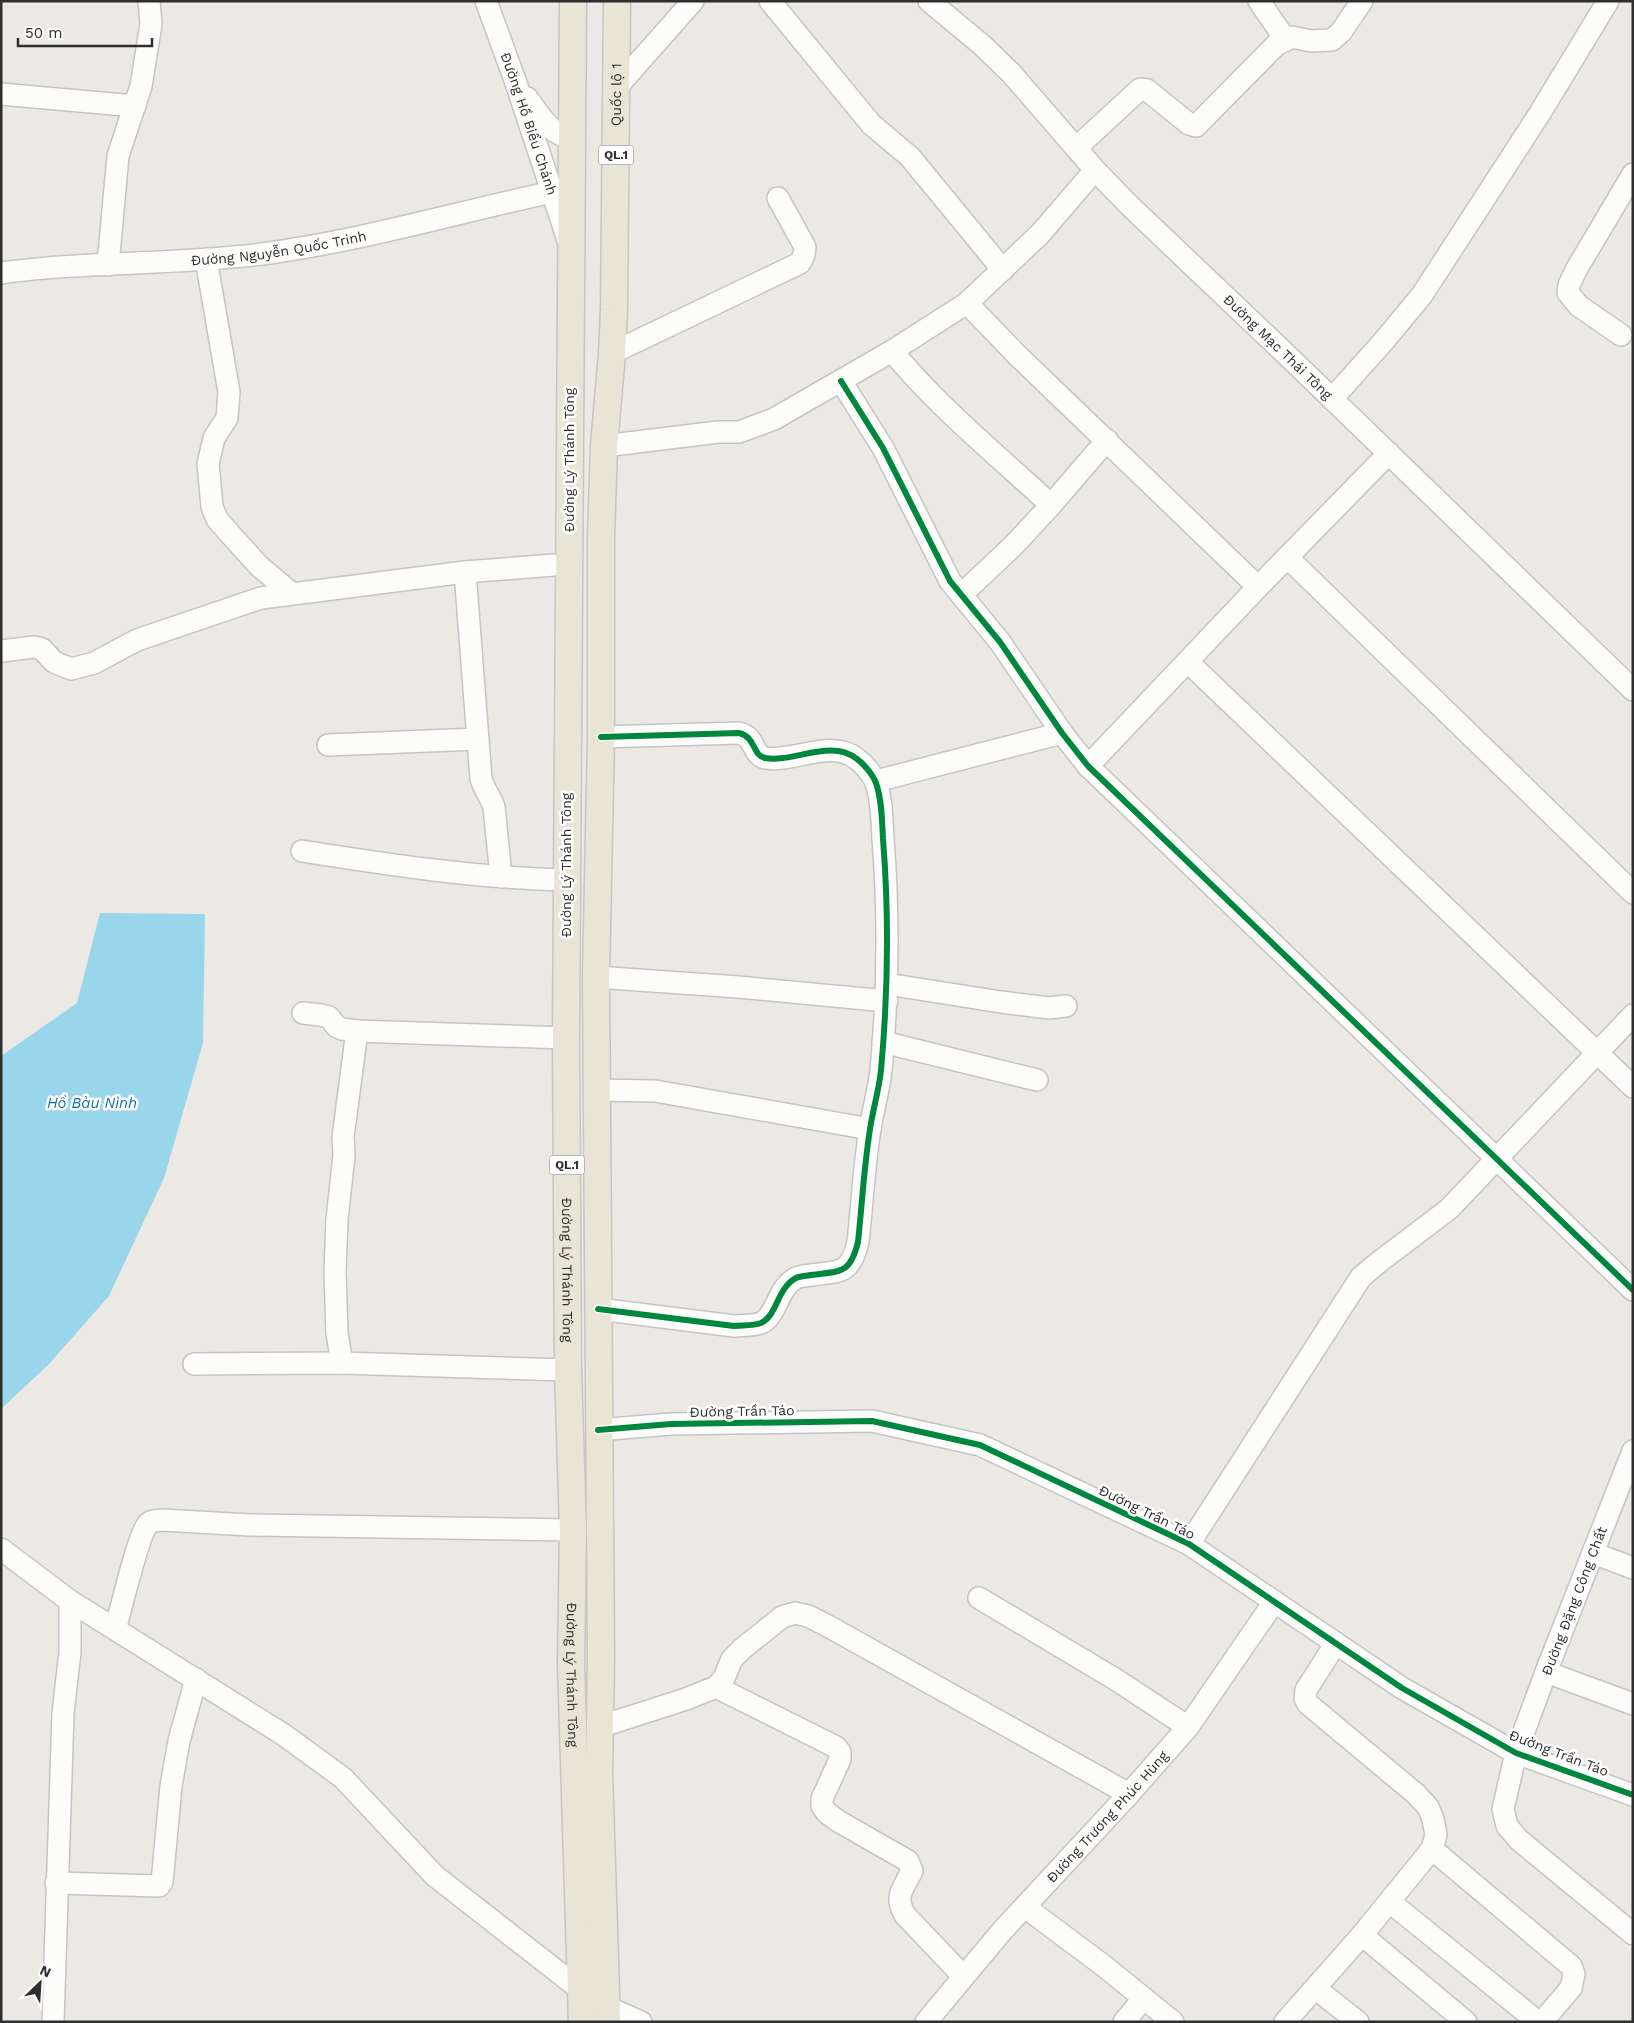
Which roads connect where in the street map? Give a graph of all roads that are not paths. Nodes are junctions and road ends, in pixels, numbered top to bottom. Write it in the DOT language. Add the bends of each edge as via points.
graph roads {
  1 [pos="149,1"];
  2 [pos="486,1"];
  3 [pos="573,1"];
  4 [pos="617,1"];
  5 [pos="693,1"];
  6 [pos="770,1"];
  7 [pos="929,1"];
  8 [pos="1259,1"];
  9 [pos="1362,1"];
  10 [pos="1608,1"];
  11 [pos="1285,39"];
  12 [pos="516,83"];
  13 [pos="616,88"];
  14 [pos="1,94"];
  15 [pos="135,106"];
  16 [pos="572,138"];
  17 [pos="1076,148"];
  18 [pos="1095,170"];
  19 [pos="1633,174"];
  20 [pos="552,192"];
  21 [pos="778,198"];
  22 [pos="571,248"];
  23 [pos="206,259"];
  24 [pos="108,265"];
  25 [pos="1003,270"];
  26 [pos="1,274"];
  27 [pos="967,303"];
  28 [pos="614,310"];
  29 [pos="1621,335"];
  30 [pos="892,351"];
  31 [pos="612,353"];
  32 [pos="841,381"];
  33 [pos="1332,399"];
  34 [pos="1107,440"];
  35 [pos="604,446"];
  36 [pos="1389,453"];
  37 [pos="1052,505"];
  38 [pos="1287,557"];
  39 [pos="554,565"];
  40 [pos="465,572"];
  41 [pos="1258,587"];
  42 [pos="291,593"];
  43 [pos="962,594"];
  44 [pos="1,651"];
  45 [pos="1188,662"];
  46 [pos="1633,690"];
  47 [pos="1062,733"];
  48 [pos="601,737"];
  49 [pos="478,739"];
  50 [pos="328,745"];
  51 [pos="1088,766"];
  52 [pos="876,781"];
  53 [pos="302,851"];
  54 [pos="501,877"];
  55 [pos="566,880"];
  56 [pos="1633,892"];
  57 [pos="596,977"];
  58 [pos="887,992"];
  59 [pos="1066,1006"];
  60 [pos="303,1013"];
  61 [pos="1633,1015"];
  62 [pos="357,1031"];
  63 [pos="566,1038"];
  64 [pos="883,1042"];
  65 [pos="1596,1052"];
  66 [pos="1037,1080"];
  67 [pos="1633,1087"];
  68 [pos="596,1090"];
  69 [pos="870,1129"];
  70 [pos="1496,1160"];
  71 [pos="1633,1290"];
  72 [pos="598,1309"];
  73 [pos="342,1363"];
  74 [pos="194,1364"];
  75 [pos="599,1367"];
  76 [pos="568,1370"];
  77 [pos="598,1430"];
  78 [pos="1633,1450"];
  79 [pos="573,1530"];
  80 [pos="1189,1544"];
  81 [pos="1,1548"];
  82 [pos="1593,1553"];
  83 [pos="1633,1568"];
  84 [pos="979,1598"];
  85 [pos="70,1601"];
  86 [pos="1274,1602"];
  87 [pos="115,1629"];
  88 [pos="1336,1643"];
  89 [pos="1546,1672"];
  90 [pos="196,1679"];
  91 [pos="716,1687"];
  92 [pos="1633,1704"];
  93 [pos="600,1727"];
  94 [pos="1188,1727"];
  95 [pos="1516,1753"];
  96 [pos="1129,1794"];
  97 [pos="1633,1795"];
  98 [pos="1432,1849"];
  99 [pos="56,1883"];
  100 [pos="1390,1902"];
  101 [pos="1025,1907"];
  102 [pos="1633,1934"];
  103 [pos="1362,1935"];
  104 [pos="963,1976"];
  105 [pos="1315,1988"];
  106 [pos="582,1990"];
  107 [pos="1144,1998"];
  108 [pos="607,2014"];
  109 [pos="53,2022"];
  110 [pos="582,2022"];
  111 [pos="641,2022"];
  112 [pos="926,2022"];
  113 [pos="1124,2022"];
  114 [pos="1173,2022"];
  115 [pos="1285,2022"];
  116 [pos="1358,2022"];
  117 [pos="1466,2022"];
  118 [pos="1540,2022"];
  1 -- 15 [label="street" via="151,24"];
  2 -- 12 [label="street, Đường Hồ Biểu Chánh"];
  3 -- 16 [label="main road, QL.1"];
  4 -- 13 [label="main road, Quốc lộ 1 / QL.1"];
  5 -- 13 [label="street"];
  6 -- 25 [label="street" via="871,124 910,157"];
  7 -- 17 [label="street, Đường Mạc Thái Tông" via="1011,72"];
  8 -- 11 [label="street"];
  9 -- 11 [label="street" via="1332,40"];
  10 -- 33 [label="street" via="1422,295"];
  11 -- 17 [label="street" via="1196,126 1140,89"];
  12 -- 16 [label="street" via="554,132"];
  12 -- 20 [label="street, Đường Hồ Biểu Chánh"];
  13 -- 28 [label="main road, Quốc lộ 1 / QL.1"];
  14 -- 15 [label="street"];
  15 -- 24 [label="street" via="118,156"];
  16 -- 22 [label="main road, QL.1"];
  17 -- 18 [label="street, Đường Mạc Thái Tông"];
  18 -- 25 [label="street" via="1040,234"];
  18 -- 33 [label="street, Đường Mạc Thái Tông"];
  19 -- 29 [label="street" via="1576,270 1568,293 1579,306"];
  20 -- 22 [label="street, Đường Hồ Biểu Chánh"];
  20 -- 23 [label="street, Đường Nguyễn Quốc Trinh" via="367,236 292,250"];
  21 -- 31 [label="street" via="805,246 800,263"];
  22 -- 55 [label="main road, Đường Lý Thánh Tông / QL.1"];
  23 -- 24 [label="street, Đường Nguyễn Quốc Trinh"];
  23 -- 42 [label="street" via="229,392 227,418 214,438 208,464 212,507 216,519 259,566"];
  24 -- 26 [label="street, Đường Nguyễn Quốc Trinh" via="46,267"];
  25 -- 27 [label="street"];
  27 -- 30 [label="street"];
  27 -- 34 [label="street"];
  28 -- 31 [label="main road, Đường Lý Thánh Tông / QL.1"];
  30 -- 32 [label="street"];
  30 -- 37 [label="street" via="947,410"];
  31 -- 35 [label="main road, Đường Lý Thánh Tông / QL.1"];
  32 -- 35 [label="street" via="774,419 739,432"];
  32 -- 43 [label="street" via="883,448 945,572"];
  33 -- 36 [label="street, Đường Mạc Thái Tông"];
  34 -- 37 [label="street"];
  34 -- 41 [label="street"];
  35 -- 48 [label="main road, Đường Lý Thánh Tông / QL.1"];
  36 -- 38 [label="street"];
  36 -- 46 [label="street, Đường Mạc Thái Tông"];
  37 -- 43 [label="street"];
  38 -- 41 [label="street"];
  38 -- 56 [label="street"];
  39 -- 40 [label="street"];
  40 -- 42 [label="street"];
  40 -- 49 [label="street"];
  41 -- 45 [label="street"];
  42 -- 44 [label="street" via="261,598 177,625 137,640 94,663 72,669 54,662 42,649"];
  43 -- 47 [label="street" via="1000,642"];
  45 -- 51 [label="street"];
  45 -- 65 [label="street"];
  47 -- 51 [label="street"];
  47 -- 52 [label="street"];
  48 -- 52 [label="street" via="746,734 762,757 826,751 849,754"];
  48 -- 57 [label="main road, Đường Lý Thánh Tông / QL.1"];
  49 -- 50 [label="street"];
  49 -- 54 [label="street" via="481,779 494,806"];
  51 -- 70 [label="street"];
  52 -- 58 [label="street" via="886,876"];
  53 -- 54 [label="street" via="440,872"];
  54 -- 55 [label="street"];
  55 -- 63 [label="main road, Đường Lý Thánh Tông / QL.1"];
  57 -- 58 [label="street" via="738,987"];
  57 -- 68 [label="main road, Đường Lý Thánh Tông / QL.1"];
  58 -- 59 [label="street" via="1049,1008"];
  58 -- 64 [label="street"];
  60 -- 62 [label="street" via="329,1017 336,1026"];
  61 -- 65 [label="street"];
  62 -- 63 [label="street"];
  62 -- 73 [label="street" via="343,1137 337,1219 337,1333"];
  63 -- 76 [label="main road, Đường Lý Thánh Tông / QL.1"];
  64 -- 66 [label="street"];
  64 -- 69 [label="street"];
  65 -- 67 [label="street"];
  65 -- 70 [label="street"];
  68 -- 69 [label="street" via="670,1094"];
  68 -- 72 [label="main road, Đường Lý Thánh Tông / QL.1"];
  69 -- 72 [label="street" via="858,1242 854,1258 847,1267 840,1271 797,1277 786,1286 769,1317 752,1325 734,1326"];
  70 -- 71 [label="street"];
  70 -- 80 [label="street" via="1449,1209 1361,1278"];
  72 -- 75 [label="main road, Đường Lý Thánh Tông / QL.1"];
  73 -- 74 [label="street"];
  73 -- 76 [label="street"];
  75 -- 76 [label="main road"];
  75 -- 77 [label="main road, Đường Lý Thánh Tông / QL.1"];
  76 -- 79 [label="main road, Đường Lý Thánh Tông / QL.1"];
  77 -- 80 [label="street, Đường Trần Táo" via="671,1424 872,1421 909,1428 980,1445"];
  77 -- 93 [label="main road, Đường Lý Thánh Tông / QL.1"];
  78 -- 82 [label="street, Đường Đặng Công Chất"];
  79 -- 87 [label="street" via="150,1522 138,1548"];
  79 -- 106 [label="main road, Đường Lý Thánh Tông / QL.1" via="571,1664"];
  80 -- 86 [label="street, Đường Trần Táo"];
  81 -- 85 [label="street"];
  82 -- 83 [label="street"];
  82 -- 89 [label="street, Đường Đặng Công Chất"];
  84 -- 94 [label="street" via="1115,1679"];
  85 -- 87 [label="street"];
  85 -- 99 [label="street" via="70,1652 63,1713"];
  86 -- 88 [label="street, Đường Trần Táo"];
  86 -- 94 [label="street, Đường Trương Phúc Hùng"];
  87 -- 90 [label="street"];
  88 -- 95 [label="street, Đường Trần Táo" via="1402,1688"];
  88 -- 98 [label="street" via="1306,1690 1305,1698 1308,1704 1428,1807 1436,1835"];
  89 -- 92 [label="street"];
  89 -- 95 [label="street, Đường Đặng Công Chất"];
  90 -- 99 [label="street" via="185,1715 171,1786 162,1882 159,1886"];
  90 -- 106 [label="street" via="284,1735 343,1778 435,1876"];
  91 -- 93 [label="street"];
  91 -- 96 [label="street" via="732,1659 782,1617 808,1616"];
  91 -- 104 [label="street" via="836,1747 840,1759 822,1806 838,1821 908,1861 912,1871 899,1900 901,1907"];
  93 -- 108 [label="main road, Đường Lý Thánh Tông / QL.1"];
  94 -- 96 [label="street, Đường Trương Phúc Hùng"];
  95 -- 97 [label="street, Đường Trần Táo"];
  95 -- 102 [label="street, Đường Đặng Công Chất" via="1503,1809 1507,1826 1536,1856"];
  96 -- 101 [label="street, Đường Trương Phúc Hùng"];
  98 -- 100 [label="street"];
  98 -- 118 [label="street" via="1570,1966 1574,1974 1571,1988"];
  99 -- 109 [label="street"];
  100 -- 103 [label="street"];
  100 -- 118 [label="street"];
  101 -- 104 [label="street, Đường Trương Phúc Hùng"];
  101 -- 107 [label="street"];
  103 -- 105 [label="street"];
  103 -- 117 [label="street"];
  104 -- 112 [label="street, Đường Trương Phúc Hùng"];
  105 -- 115 [label="street"];
  105 -- 116 [label="street"];
  106 -- 110 [label="main road, Đường Lý Thánh Tông / QL.1"];
  107 -- 113 [label="street"];
  107 -- 114 [label="street"];
  108 -- 111 [label="street"];
}
